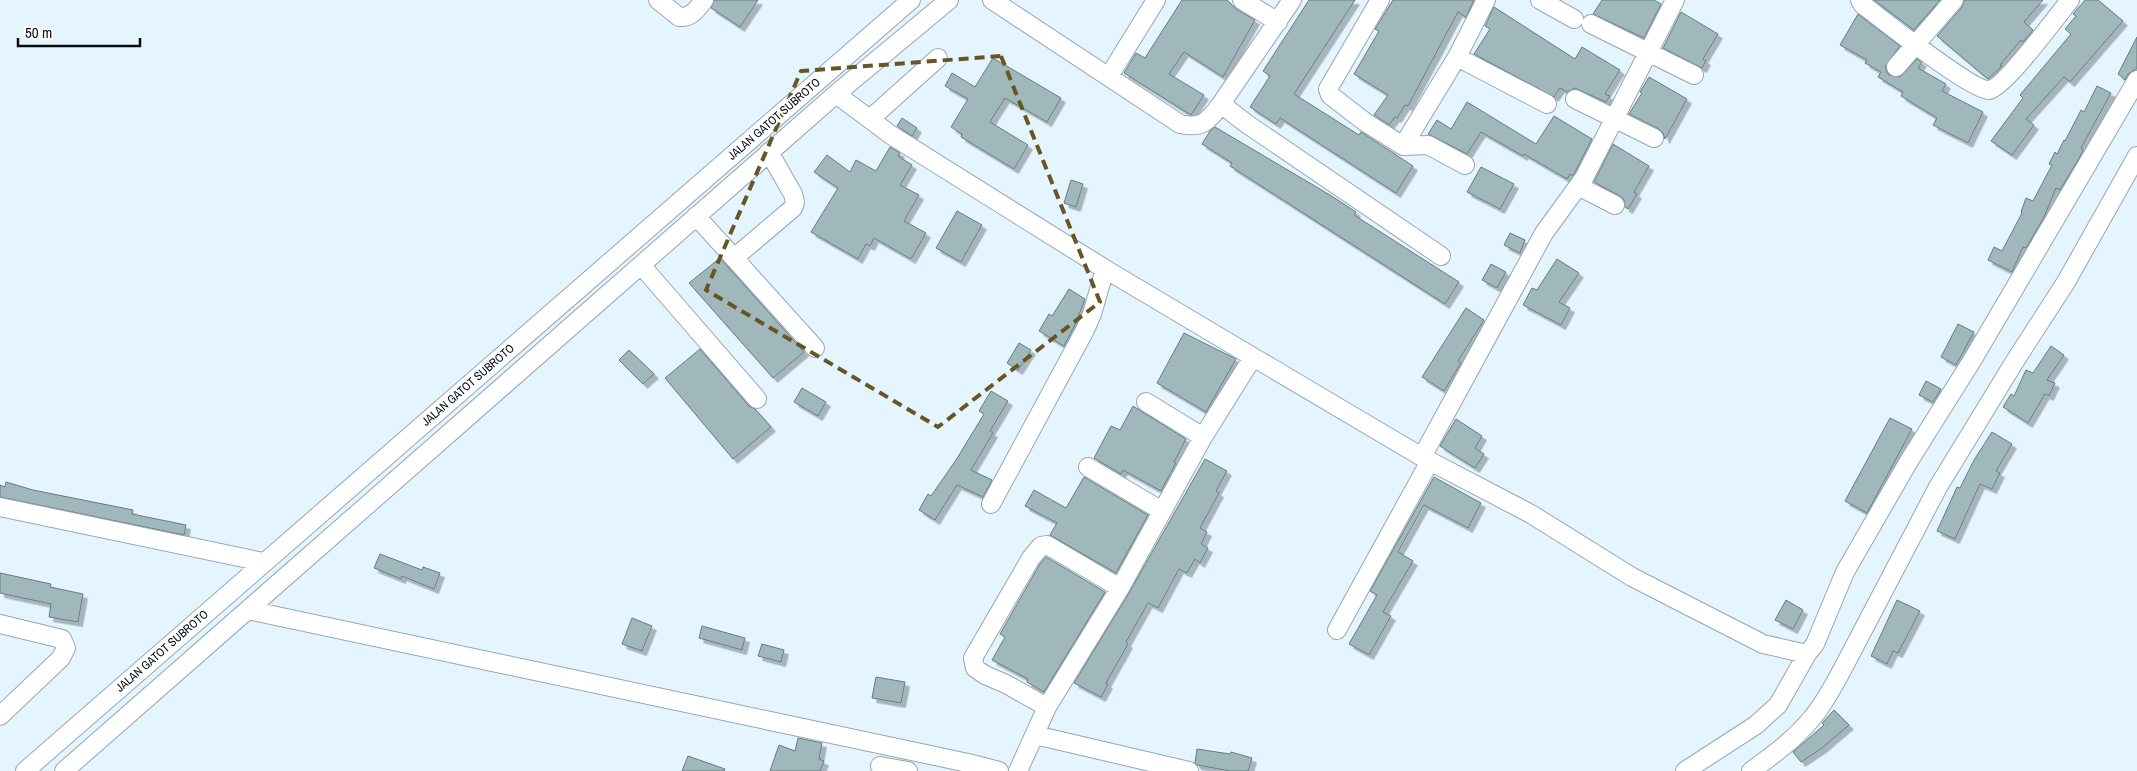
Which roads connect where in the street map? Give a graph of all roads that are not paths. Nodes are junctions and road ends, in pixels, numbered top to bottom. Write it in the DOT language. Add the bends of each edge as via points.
graph roads {
  1 [pos="658,0"];
  2 [pos="704,0"];
  3 [pos="911,0"];
  4 [pos="949,0"];
  5 [pos="992,0"];
  6 [pos="1156,0"];
  7 [pos="1242,0"];
  8 [pos="1292,0"];
  9 [pos="1380,0"];
  10 [pos="1486,0"];
  11 [pos="1540,0"];
  12 [pos="1675,0"];
  13 [pos="1860,0"];
  14 [pos="1954,0"];
  15 [pos="2070,0"];
  16 [pos="1278,22"];
  17 [pos="1916,45"];
  18 [pos="1648,53"];
  19 [pos="1456,57"];
  20 [pos="938,58"];
  21 [pos="1896,67"];
  22 [pos="1694,75"];
  23 [pos="1109,76"];
  24 [pos="2137,80"];
  25 [pos="836,94"];
  26 [pos="1575,99"];
  27 [pos="1221,104"];
  28 [pos="1547,104"];
  29 [pos="1614,118"];
  30 [pos="870,120"];
  31 [pos="1654,138"];
  32 [pos="1403,146"];
  33 [pos="769,152"];
  34 [pos="2137,156"];
  35 [pos="1465,165"];
  36 [pos="1578,186"];
  37 [pos="1615,205"];
  38 [pos="696,216"];
  39 [pos="1441,256"];
  40 [pos="734,258"];
  41 [pos="641,264"];
  42 [pos="1105,269"];
  43 [pos="815,348"];
  44 [pos="1253,357"];
  45 [pos="757,399"];
  46 [pos="1146,402"];
  47 [pos="1203,437"];
  48 [pos="1426,459"];
  49 [pos="1088,467"];
  50 [pos="991,504"];
  51 [pos="0,506"];
  52 [pos="1162,511"];
  53 [pos="258,567"];
  54 [pos="1120,588"];
  55 [pos="250,608"];
  56 [pos="0,624"];
  57 [pos="1337,630"];
  58 [pos="1807,654"];
  59 [pos="1047,706"];
  60 [pos="0,716"];
  61 [pos="1034,738"];
  62 [pos="884,746"];
  63 [pos="880,768"];
  64 [pos="25,771"];
  65 [pos="64,771"];
  66 [pos="908,771"];
  67 [pos="999,771"];
  68 [pos="1018,771"];
  69 [pos="1189,771"];
  70 [pos="1685,771"];
  71 [pos="1751,771"];
  1 -- 2 [label="street" via="683,17 694,12"];
  3 -- 53 [label="street, JALAN GATOT SUBROTO"];
  4 -- 25 [label="street, JALAN GATOT SUBROTO"];
  5 -- 23 [label="street"];
  6 -- 23 [label="street"];
  7 -- 16 [label="street"];
  8 -- 16 [label="street"];
  9 -- 32 [label="street" via="1328,89 1330,95 1365,122"];
  10 -- 19 [label="street"];
  11 -- 18 [label="street"];
  12 -- 18 [label="street"];
  13 -- 17 [label="street"];
  14 -- 17 [label="street"];
  15 -- 17 [label="street" via="1995,88 1980,88"];
  16 -- 27 [label="street"];
  17 -- 21 [label="street"];
  18 -- 22 [label="street"];
  18 -- 29 [label="street"];
  19 -- 28 [label="street"];
  19 -- 32 [label="street"];
  20 -- 30 [label="street"];
  23 -- 27 [label="street" via="1180,124 1194,127 1208,120"];
  24 -- 58 [label="street" via="1845,572 1815,644"];
  25 -- 30 [label="street"];
  25 -- 33 [label="street, JALAN GATOT SUBROTO"];
  26 -- 29 [label="street"];
  27 -- 39 [label="street"];
  29 -- 31 [label="street"];
  29 -- 36 [label="street"];
  30 -- 42 [label="street"];
  32 -- 35 [label="street" via="1428,145"];
  33 -- 38 [label="street, JALAN GATOT SUBROTO"];
  33 -- 40 [label="street" via="795,202 793,208"];
  34 -- 71 [label="street" via="2066,282 1938,487 1826,698 1798,734"];
  36 -- 37 [label="street"];
  36 -- 48 [label="street" via="1544,234"];
  38 -- 40 [label="street"];
  38 -- 41 [label="street, JALAN GATOT SUBROTO"];
  40 -- 43 [label="street"];
  41 -- 45 [label="street"];
  41 -- 55 [label="street, JALAN GATOT SUBROTO"];
  42 -- 44 [label="street"];
  42 -- 50 [label="street" via="1085,330"];
  44 -- 47 [label="street"];
  44 -- 48 [label="street"];
  46 -- 47 [label="street"];
  47 -- 52 [label="street"];
  48 -- 57 [label="street"];
  48 -- 58 [label="street" via="1531,514 1632,577 1763,644"];
  49 -- 52 [label="street"];
  51 -- 53 [label="street"];
  52 -- 54 [label="street"];
  53 -- 64 [label="street, JALAN GATOT SUBROTO"];
  54 -- 59 [label="street"];
  54 -- 59 [label="street" via="1047,545 1041,546 1031,558 973,662 975,668 985,675"];
  55 -- 62 [label="street"];
  55 -- 65 [label="street, JALAN GATOT SUBROTO"];
  56 -- 60 [label="street" via="62,639 66,648 61,658"];
  58 -- 70 [label="street" via="1778,705 1756,725"];
  59 -- 61 [label="street"];
  61 -- 68 [label="street"];
  61 -- 69 [label="street"];
  62 -- 63 [label="street"];
  62 -- 67 [label="street"];
  63 -- 66 [label="street"];
}
